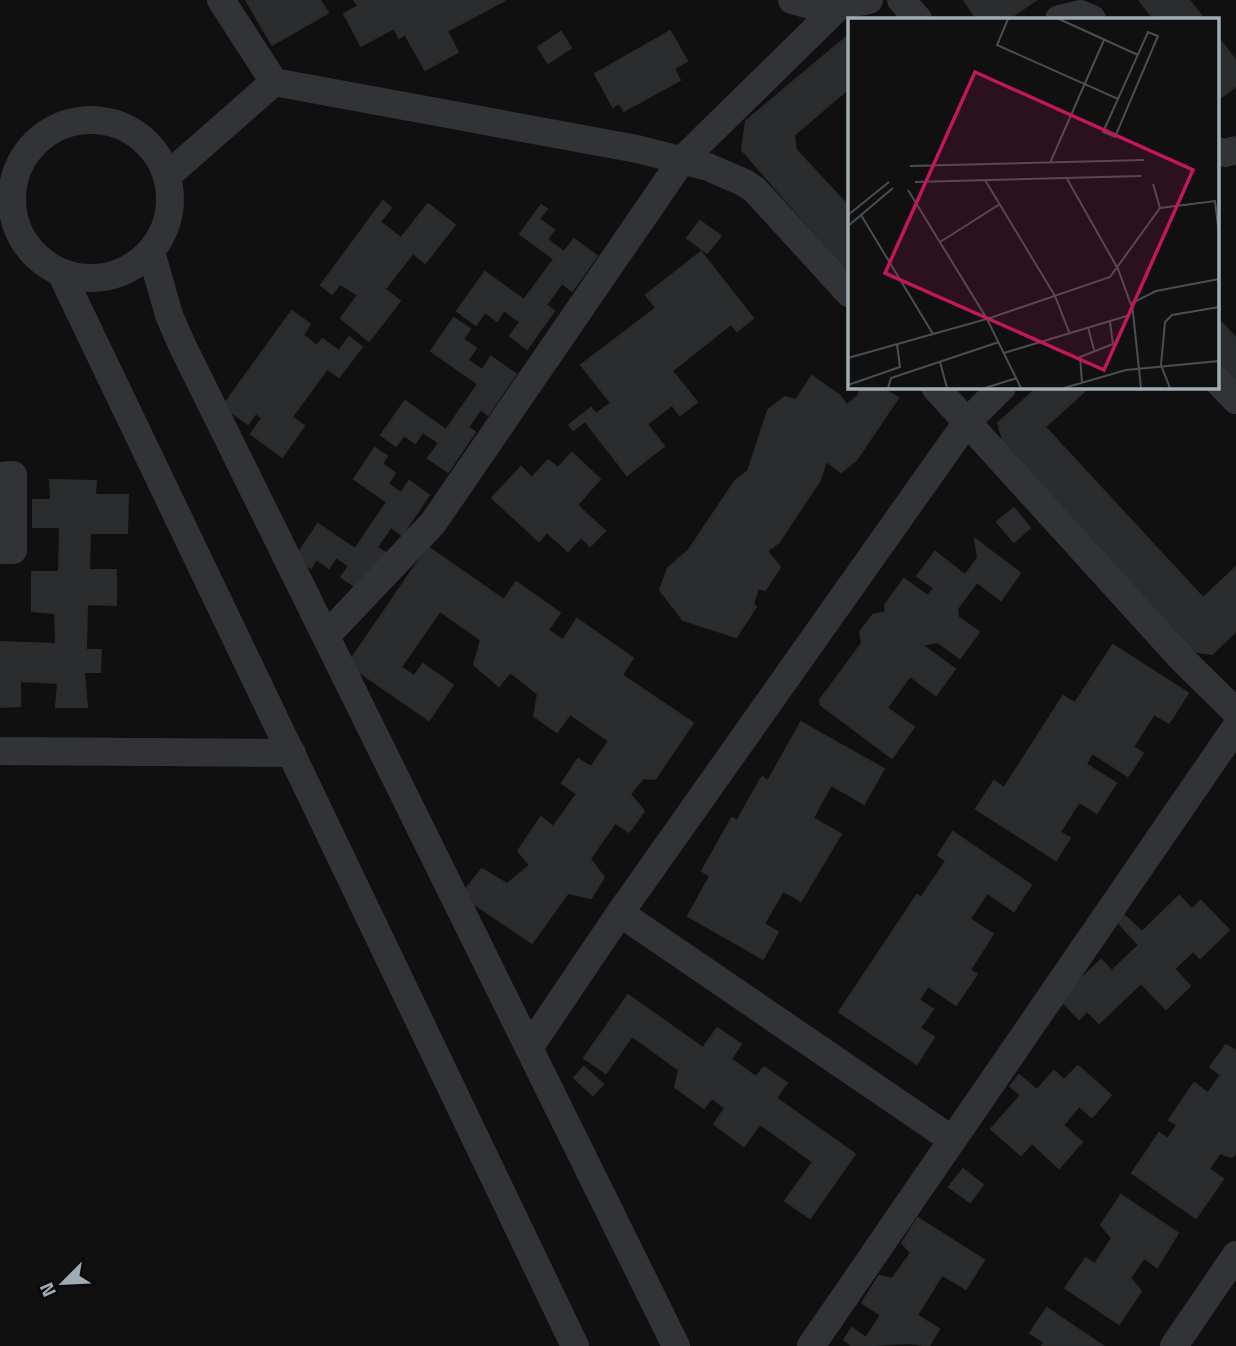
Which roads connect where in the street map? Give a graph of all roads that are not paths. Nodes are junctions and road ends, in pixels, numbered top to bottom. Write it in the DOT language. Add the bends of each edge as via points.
graph roads {
  1 [pos="221,0"];
  2 [pos="792,0"];
  3 [pos="869,0"];
  4 [pos="901,0"];
  5 [pos="838,7"];
  6 [pos="917,18"];
  7 [pos="1063,18"];
  8 [pos="1090,18"];
  9 [pos="275,82"];
  10 [pos="1236,150"];
  11 [pos="1218,151"];
  12 [pos="682,160"];
  13 [pos="167,176"];
  14 [pos="151,252"];
  15 [pos="61,273"];
  16 [pos="848,292"];
  17 [pos="1218,381"];
  18 [pos="936,388"];
  19 [pos="1001,388"];
  20 [pos="1236,401"];
  21 [pos="967,422"];
  22 [pos="0,476"];
  23 [pos="0,550"];
  24 [pos="326,636"];
  25 [pos="1236,712"];
  26 [pos="1236,727"];
  27 [pos="0,751"];
  28 [pos="292,753"];
  29 [pos="620,913"];
  30 [pos="529,1048"];
  31 [pos="951,1139"];
  32 [pos="1236,1255"];
  33 [pos="575,1346"];
  34 [pos="676,1346"];
  35 [pos="811,1346"];
  36 [pos="1174,1346"];
  1 -- 9 [label="street"];
  2 -- 5 [label="street" via="824,9"];
  3 -- 5 [label="street"];
  4 -- 6 [label="street"];
  5 -- 12 [label="street"];
  7 -- 8 [label="street" via="1080,14"];
  9 -- 12 [label="street"];
  9 -- 13 [label="street"];
  10 -- 11 [label="street"];
  12 -- 16 [label="street" via="722,172 755,191"];
  12 -- 24 [label="street" via="433,523"];
  13 -- 14 [label="street" via="171,203 165,229"];
  13 -- 15 [label="street" via="153,150 132,131 104,121 76,121 48,132 34,144 14,177 11,206 19,234 36,257"];
  14 -- 15 [label="street" via="125,272 93,279"];
  14 -- 24 [label="street" via="173,325"];
  15 -- 28 [label="street"];
  17 -- 20 [label="street"];
  18 -- 21 [label="street"];
  19 -- 21 [label="street"];
  21 -- 25 [label="street"];
  21 -- 29 [label="street"];
  22 -- 23 [label="street" via="13,475 13,550"];
  24 -- 30 [label="street"];
  26 -- 31 [label="street"];
  27 -- 28 [label="street"];
  28 -- 33 [label="street"];
  29 -- 30 [label="street"];
  29 -- 31 [label="street"];
  30 -- 34 [label="street"];
  31 -- 35 [label="street"];
  32 -- 36 [label="street"];
}
